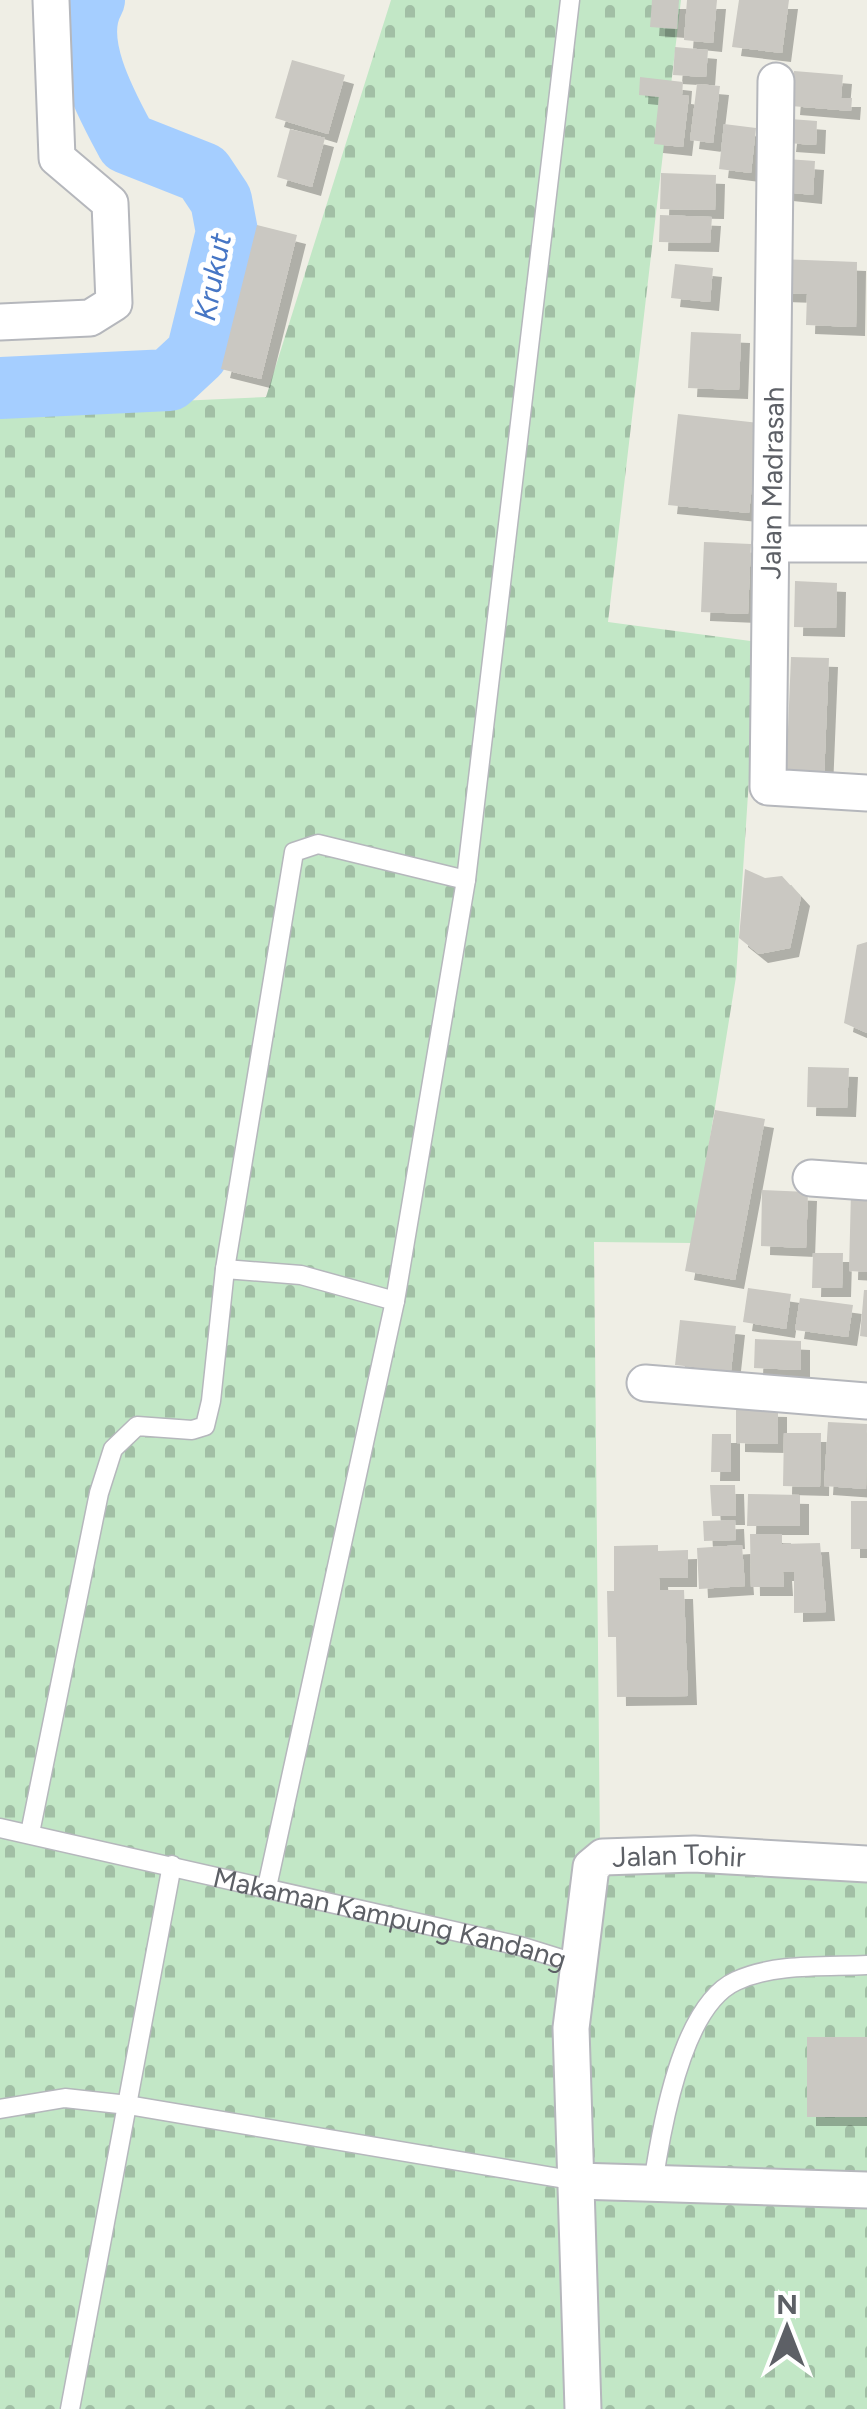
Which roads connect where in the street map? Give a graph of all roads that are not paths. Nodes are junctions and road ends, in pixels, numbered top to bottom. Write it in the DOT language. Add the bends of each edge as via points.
graph roads {
  1 [pos="51,0"];
  2 [pos="570,0"];
  3 [pos="776,81"];
  4 [pos="0,322"];
  5 [pos="771,544"];
  6 [pos="867,544"];
  7 [pos="867,793"];
  8 [pos="466,880"];
  9 [pos="811,1178"];
  10 [pos="867,1182"];
  11 [pos="225,1269"];
  12 [pos="395,1301"];
  13 [pos="645,1384"];
  14 [pos="867,1400"];
  15 [pos="0,1828"];
  16 [pos="30,1833"];
  17 [pos="867,1864"];
  18 [pos="172,1865"];
  19 [pos="267,1887"];
  20 [pos="582,1965"];
  21 [pos="867,1965"];
  22 [pos="128,2105"];
  23 [pos="0,2109"];
  24 [pos="578,2182"];
  25 [pos="653,2184"];
  26 [pos="867,2190"];
  27 [pos="70,2409"];
  28 [pos="583,2409"];
  1 -- 4 [label="street" via="57,158 110,204 114,303 90,318"];
  2 -- 8 [label="lane"];
  3 -- 5 [label="street, Jalan Madrasah"];
  5 -- 6 [label="street"];
  5 -- 7 [label="street, Jalan Madrasah" via="768,786"];
  8 -- 11 [label="lane" via="318,844 294,852"];
  8 -- 12 [label="lane"];
  9 -- 10 [label="street"];
  11 -- 12 [label="lane" via="300,1276"];
  11 -- 16 [label="lane" via="204,1426 138,1426 113,1449"];
  12 -- 19 [label="lane"];
  13 -- 14 [label="street"];
  15 -- 16 [label="lane, Makaman Kampung Kandang"];
  16 -- 18 [label="lane, Makaman Kampung Kandang"];
  17 -- 20 [label="street, Jalan Tohir" via="694,1854 603,1857 586,1882"];
  18 -- 19 [label="lane, Makaman Kampung Kandang"];
  18 -- 22 [label="lane"];
  19 -- 20 [label="lane, Makaman Kampung Kandang"];
  20 -- 24 [label="street, Makaman Kampung Kandang" via="571,2028"];
  21 -- 25 [label="lane" via="767,1973 734,1982 705,2007 687,2044"];
  22 -- 23 [label="lane" via="65,2098"];
  22 -- 24 [label="lane"];
  22 -- 27 [label="lane"];
  24 -- 25 [label="street"];
  24 -- 28 [label="street, Makaman Kampung Kandang"];
  25 -- 26 [label="street"];
}
